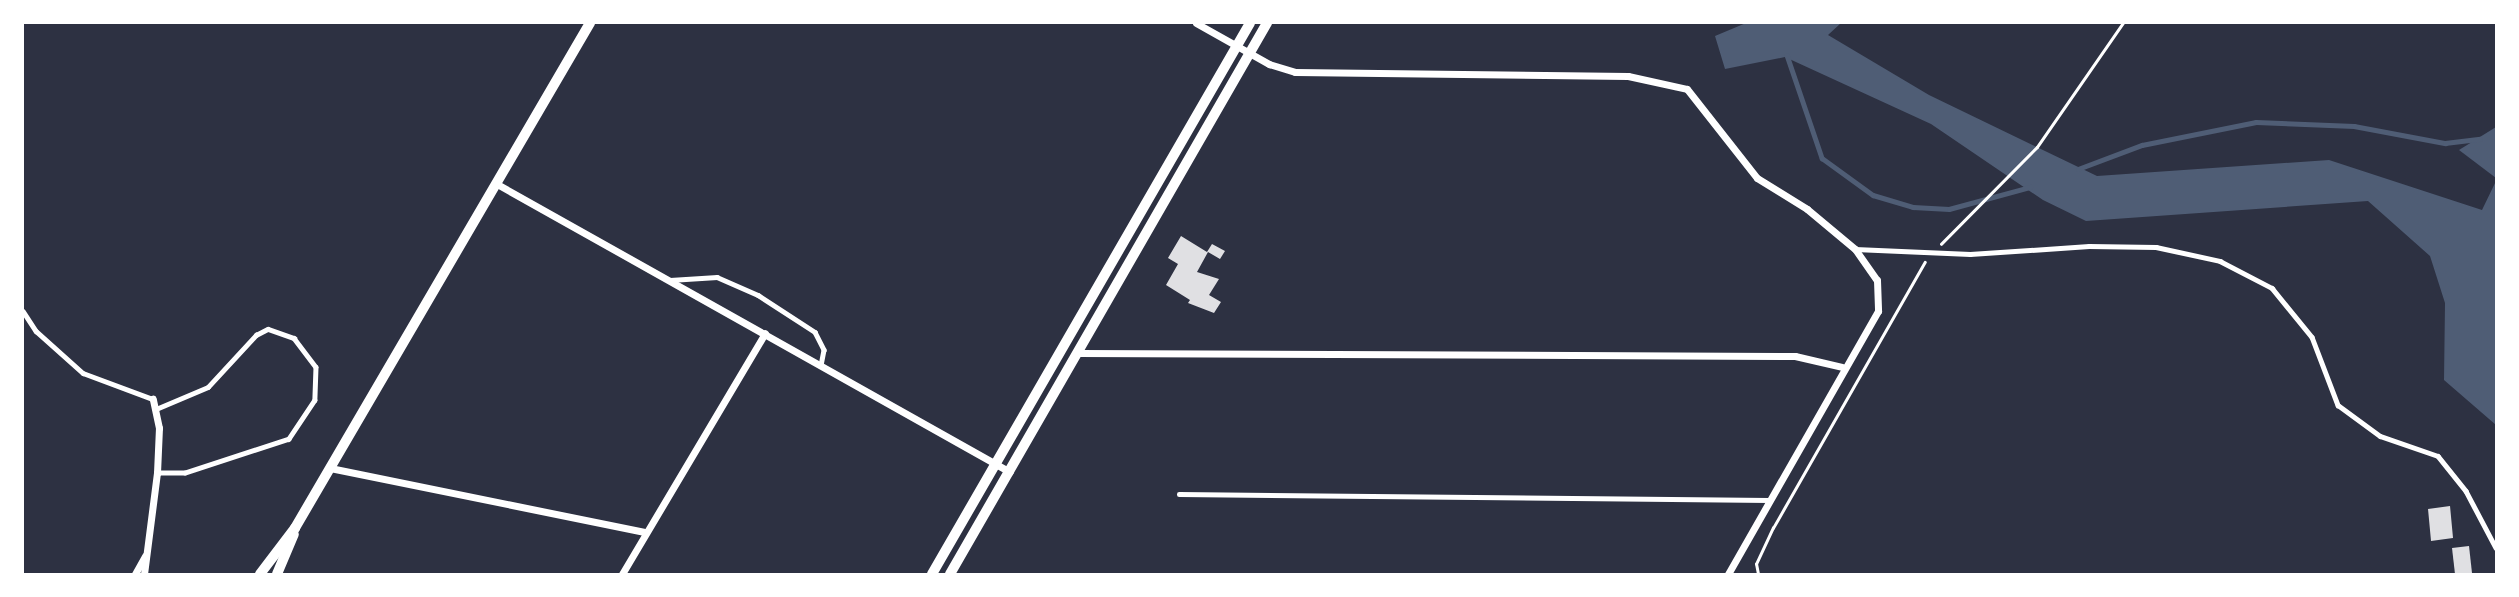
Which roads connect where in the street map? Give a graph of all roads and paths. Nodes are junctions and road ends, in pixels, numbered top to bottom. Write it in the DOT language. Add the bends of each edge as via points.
graph roads {
  1 [pos="590,23"];
  2 [pos="1196,23"];
  3 [pos="1250,23"];
  4 [pos="1267,23"];
  5 [pos="2123,23"];
  6 [pos="1237,46"];
  7 [pos="1251,54"];
  8 [pos="497,184"];
  9 [pos="1855,249"];
  10 [pos="1930,254"];
  11 [pos="669,280"];
  12 [pos="23,311"];
  13 [pos="765,334"];
  14 [pos="1079,353"];
  15 [pos="821,365"];
  16 [pos="1842,367"];
  17 [pos="153,399"];
  18 [pos="156,409"];
  19 [pos="997,464"];
  20 [pos="330,468"];
  21 [pos="1010,471"];
  22 [pos="157,473"];
  23 [pos="1179,495"];
  24 [pos="1769,500"];
  25 [pos="296,528"];
  26 [pos="645,533"];
  27 [pos="2496,548"];
  28 [pos="147,553"];
  29 [pos="135,574"];
  30 [pos="144,574"];
  31 [pos="261,574"];
  32 [pos="276,574"];
  33 [pos="622,574"];
  34 [pos="932,574"];
  35 [pos="950,574"];
  36 [pos="1728,574"];
  37 [pos="1758,574"];
  1 -- 8 [label="street"];
  2 -- 6 [label="street"];
  3 -- 6 [label="street"];
  4 -- 7 [label="street"];
  5 -- 10 [label="path" via="2037,146"];
  6 -- 7 [label="street"];
  6 -- 19 [label="street"];
  7 -- 9 [label="street" via="1296,72 1628,76 1687,89 1757,178 1807,209"];
  7 -- 14 [label="street"];
  8 -- 11 [label="street"];
  8 -- 20 [label="street"];
  9 -- 10 [label="lane"];
  9 -- 16 [label="street" via="1877,281 1878,311"];
  10 -- 27 [label="lane" via="2156,247 2220,261 2272,288 2312,337 2339,405 2380,436 2438,456 2466,491"];
  10 -- 37 [label="path" via="1773,528 1756,564"];
  11 -- 13 [label="street"];
  11 -- 15 [label="lane" via="716,277 758,295 815,332 824,350"];
  12 -- 17 [label="lane" via="36,331 83,373"];
  13 -- 15 [label="street"];
  13 -- 26 [label="street"];
  14 -- 16 [label="street" via="1795,356"];
  14 -- 21 [label="street"];
  15 -- 19 [label="street"];
  16 -- 24 [label="street"];
  17 -- 18 [label="street"];
  18 -- 22 [label="street"];
  18 -- 22 [label="lane" via="208,387 256,335 268,329 294,338 316,367 315,400 289,439 185,473"];
  19 -- 21 [label="street"];
  19 -- 34 [label="street"];
  20 -- 25 [label="street"];
  20 -- 26 [label="street"];
  21 -- 35 [label="street"];
  22 -- 28 [label="street"];
  23 -- 24 [label="lane"];
  24 -- 36 [label="street"];
  25 -- 31 [label="street"];
  25 -- 32 [label="street"];
  26 -- 33 [label="street"];
  28 -- 29 [label="street"];
  28 -- 30 [label="street"];
}
